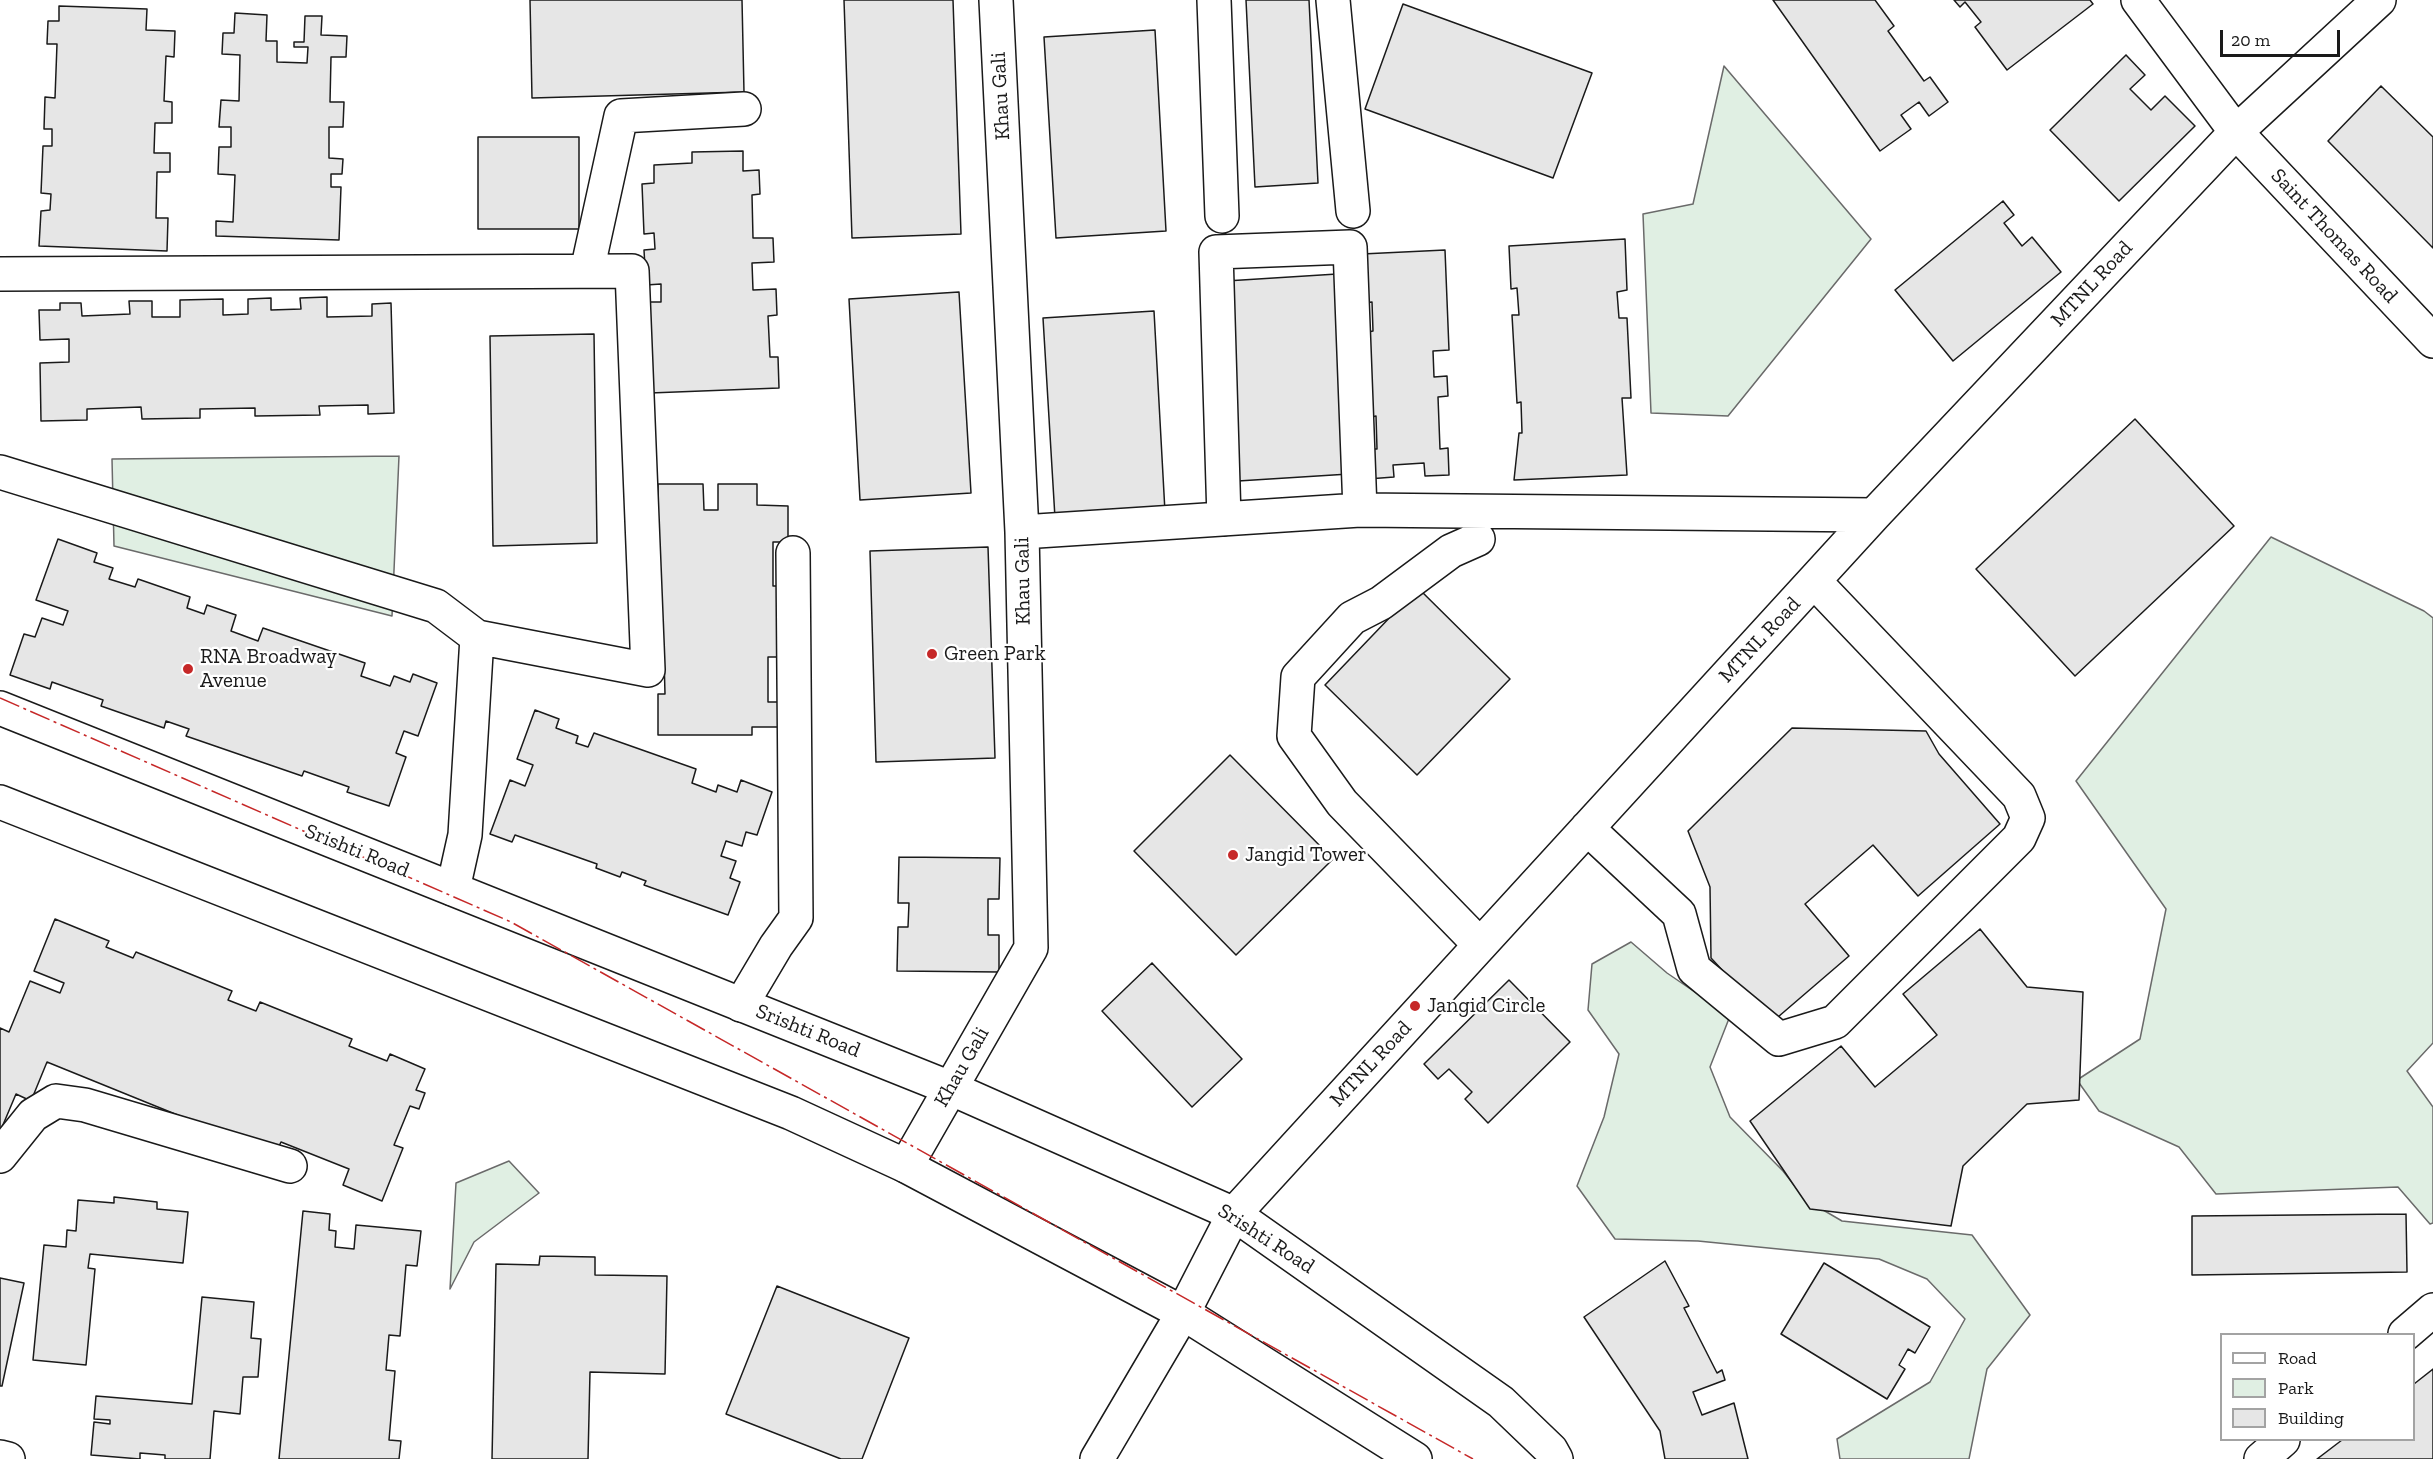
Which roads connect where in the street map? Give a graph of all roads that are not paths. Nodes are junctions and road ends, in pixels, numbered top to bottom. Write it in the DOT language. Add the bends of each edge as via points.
graph roads {
  1 [pos="996,0"];
  2 [pos="1214,0"];
  3 [pos="1333,0"];
  4 [pos="2138,0"];
  5 [pos="2379,0"];
  6 [pos="744,109"];
  7 [pos="2236,132"];
  8 [pos="1353,211"];
  9 [pos="1222,216"];
  10 [pos="587,271"];
  11 [pos="0,274"];
  12 [pos="2433,341"];
  13 [pos="0,472"];
  14 [pos="1360,510"];
  15 [pos="1874,514"];
  16 [pos="1224,519"];
  17 [pos="1022,532"];
  18 [pos="1478,539"];
  19 [pos="793,553"];
  20 [pos="1814,581"];
  21 [pos="477,637"];
  22 [pos="0,708"];
  23 [pos="0,802"];
  24 [pos="1587,828"];
  25 [pos="453,889"];
  26 [pos="1480,945"];
  27 [pos="741,1005"];
  28 [pos="950,1088"];
  29 [pos="0,1156"];
  30 [pos="290,1166"];
  31 [pos="906,1166"];
  32 [pos="1234,1214"];
  33 [pos="2433,1310"];
  34 [pos="1183,1313"];
  35 [pos="2407,1333"];
  36 [pos="2282,1441"];
  37 [pos="0,1457"];
  38 [pos="8,1459"];
  39 [pos="1097,1459"];
  40 [pos="1415,1459"];
  41 [pos="1556,1459"];
  42 [pos="2261,1459"];
  1 -- 17 [label="street, Khau Gali"];
  2 -- 9 [label="street"];
  3 -- 8 [label="street"];
  4 -- 7 [label="street, Saint Thomas Road"];
  5 -- 7 [label="street, MTNL Road"];
  6 -- 10 [label="street" via="621,116"];
  7 -- 12 [label="street, Saint Thomas Road"];
  7 -- 15 [label="street, MTNL Road"];
  10 -- 11 [label="street"];
  10 -- 21 [label="street" via="632,271 648,670"];
  13 -- 21 [label="street" via="436,606"];
  14 -- 15 [label="street"];
  14 -- 16 [label="street"];
  14 -- 16 [label="street" via="1350,247 1216,252"];
  15 -- 20 [label="street, MTNL Road"];
  16 -- 17 [label="street"];
  17 -- 28 [label="street, Khau Gali" via="1030,948"];
  18 -- 26 [label="street" via="1451,551 1381,603 1352,618 1298,676 1294,736 1342,804"];
  19 -- 27 [label="street" via="796,918"];
  20 -- 24 [label="street, MTNL Road"];
  20 -- 24 [label="street" via="2019,796 2028,818 2019,838 1835,1022 1779,1039 1694,969 1680,914"];
  21 -- 25 [label="street" via="465,835"];
  22 -- 25 [label="street, Srishti Road"];
  23 -- 31 [label="street" via="791,1113"];
  24 -- 26 [label="street, MTNL Road"];
  25 -- 27 [label="street, Srishti Road"];
  26 -- 32 [label="street, MTNL Road"];
  27 -- 28 [label="street, Srishti Road"];
  28 -- 31 [label="street, Khau Gali"];
  28 -- 32 [label="street, Srishti Road"];
  29 -- 30 [label="street" via="33,1115 56,1101 85,1105"];
  31 -- 34 [label="street"];
  32 -- 34 [label="street, MTNL Road"];
  32 -- 41 [label="street, Srishti Road" via="1501,1402"];
  33 -- 35 [label="street"];
  34 -- 39 [label="street, MTNL Road"];
  34 -- 40 [label="street"];
  36 -- 42 [label="street"];
  37 -- 38 [label="street"];
}
